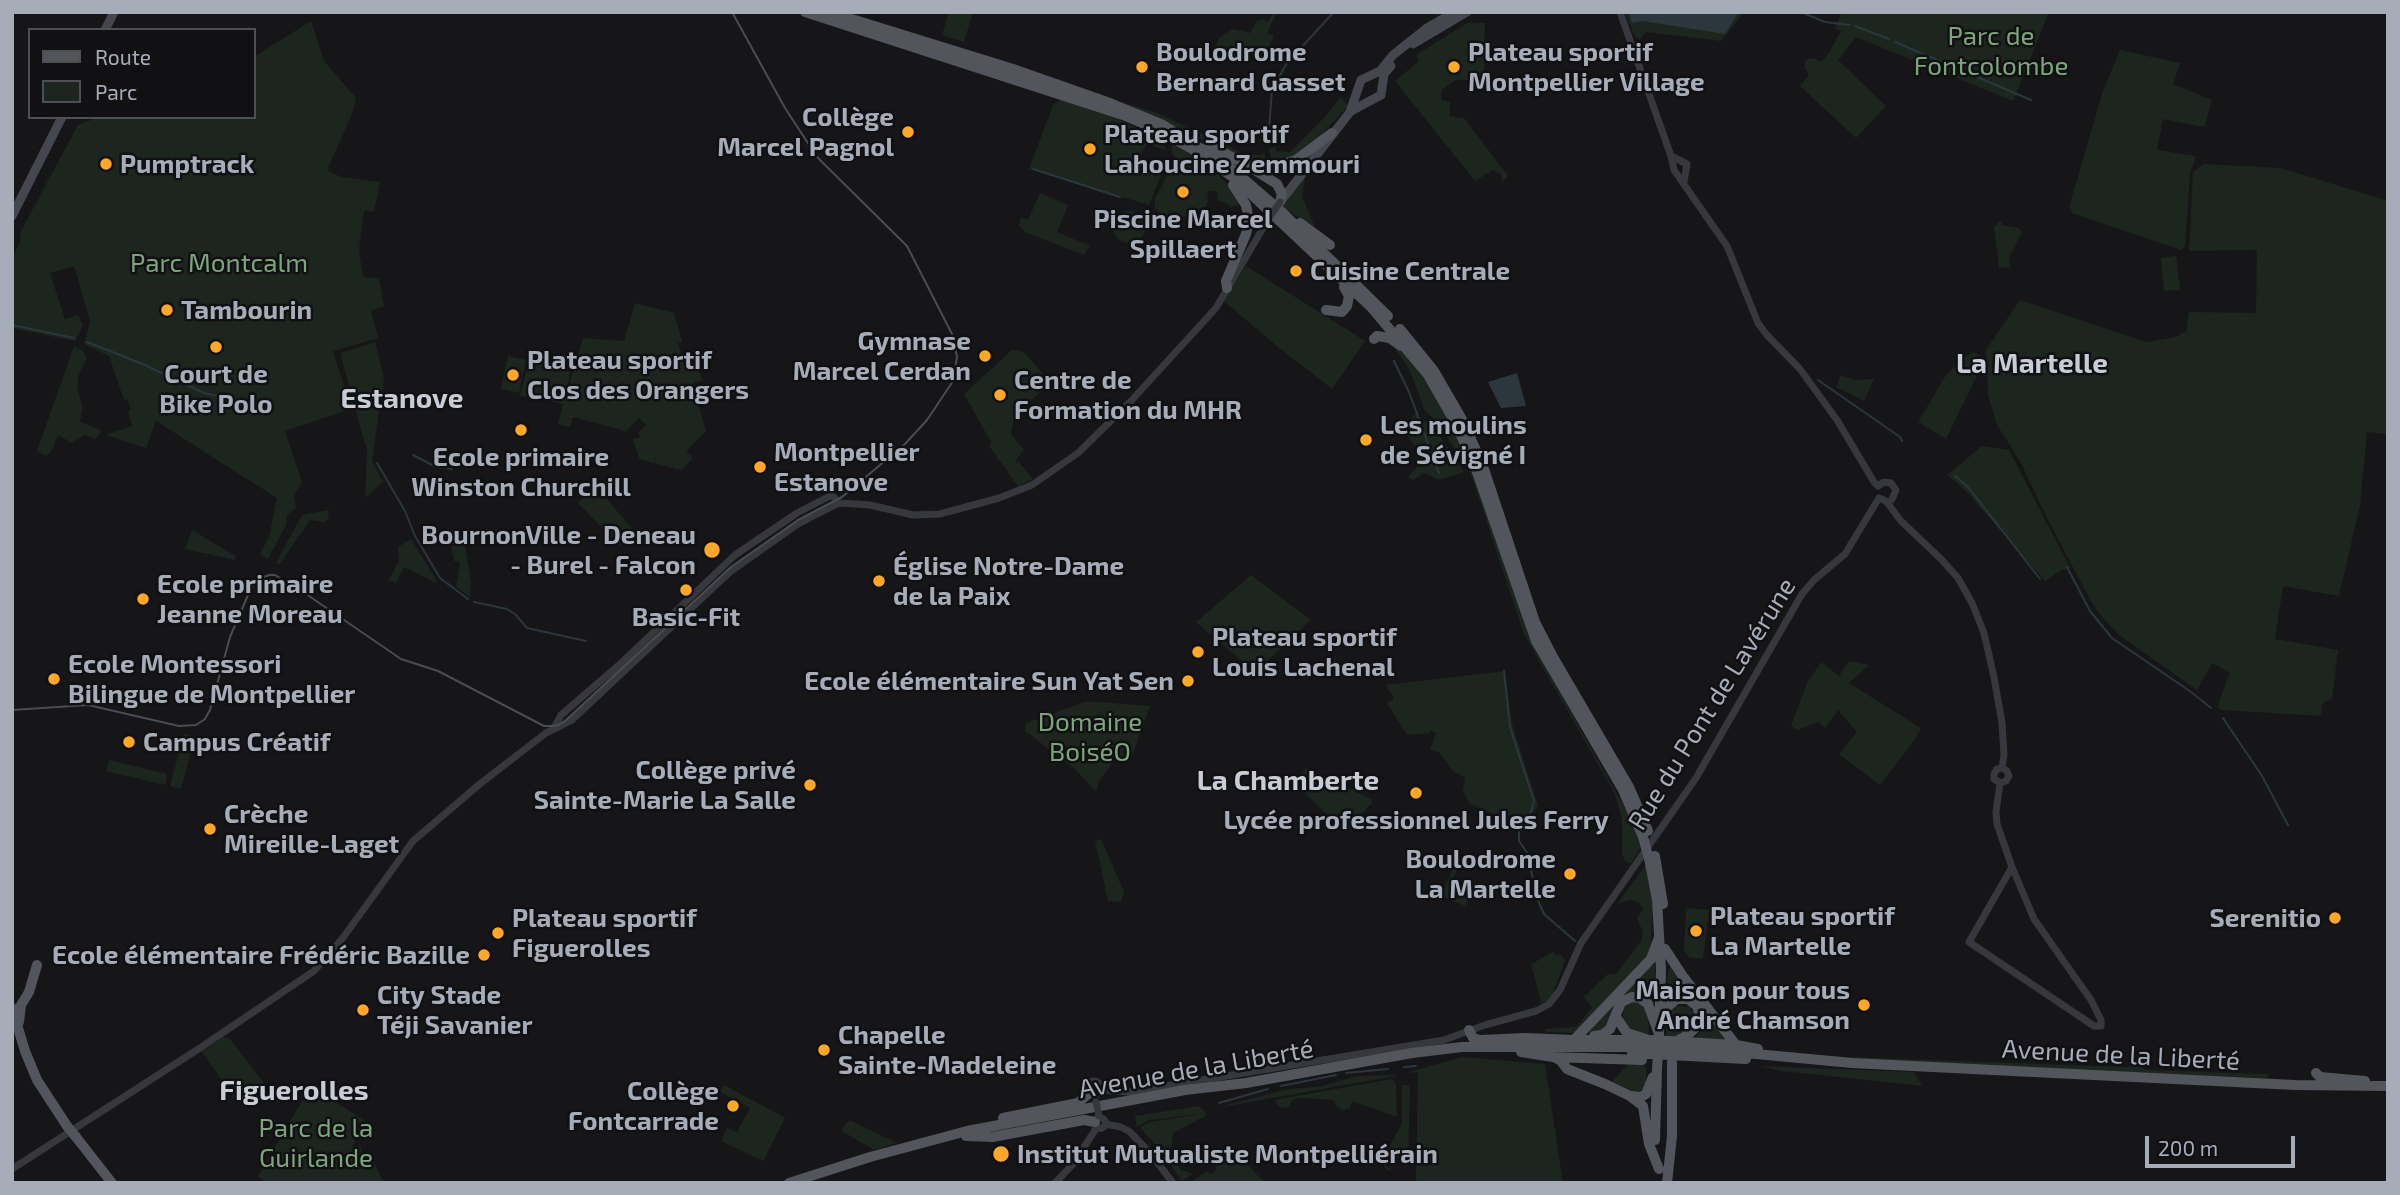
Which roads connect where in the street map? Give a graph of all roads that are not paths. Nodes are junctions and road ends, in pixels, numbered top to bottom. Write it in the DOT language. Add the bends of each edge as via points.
graph roads {
  1 [pos="114,12"];
  2 [pos="805,12"];
  3 [pos="829,12"];
  4 [pos="1455,12"];
  5 [pos="1467,12"];
  6 [pos="1620,12"];
  7 [pos="106,28"];
  8 [pos="1373,76"];
  9 [pos="1382,85"];
  10 [pos="1054,88"];
  11 [pos="1358,90"];
  12 [pos="1370,101"];
  13 [pos="1350,111"];
  14 [pos="61,119"];
  15 [pos="1332,133"];
  16 [pos="1182,135"];
  17 [pos="1206,158"];
  18 [pos="1242,162"];
  19 [pos="1677,162"];
  20 [pos="1682,173"];
  21 [pos="1274,209"];
  22 [pos="12,216"];
  23 [pos="1330,245"];
  24 [pos="1340,258"];
  25 [pos="1326,265"];
  26 [pos="1227,288"];
  27 [pos="1378,305"];
  28 [pos="1326,310"];
  29 [pos="1374,339"];
  30 [pos="1428,374"];
  31 [pos="1878,485"];
  32 [pos="1885,499"];
  33 [pos="839,503"];
  34 [pos="815,504"];
  35 [pos="820,512"];
  36 [pos="554,728"];
  37 [pos="1646,834"];
  38 [pos="1653,859"];
  39 [pos="2012,867"];
  40 [pos="1659,937"];
  41 [pos="1665,949"];
  42 [pos="37,965"];
  43 [pos="1661,970"];
  44 [pos="12,1008"];
  45 [pos="1656,1013"];
  46 [pos="1616,1017"];
  47 [pos="1469,1030"];
  48 [pos="15,1033"];
  49 [pos="1655,1037"];
  50 [pos="1576,1038"];
  51 [pos="1676,1041"];
  52 [pos="1737,1045"];
  53 [pos="1489,1047"];
  54 [pos="1534,1047"];
  55 [pos="1553,1052"];
  56 [pos="1784,1054"];
  57 [pos="1579,1058"];
  58 [pos="1733,1059"];
  59 [pos="1672,1062"];
  60 [pos="1852,1063"];
  61 [pos="1657,1070"];
  62 [pos="1575,1073"];
  63 [pos="2316,1073"];
  64 [pos="2388,1086"];
  65 [pos="2374,1087"];
  66 [pos="1095,1095"];
  67 [pos="1630,1096"];
  68 [pos="1656,1098"];
  69 [pos="1099,1122"];
  70 [pos="968,1131"];
  71 [pos="1671,1132"];
  72 [pos="937,1138"];
  73 [pos="870,1157"];
  74 [pos="12,1169"];
  75 [pos="1659,1169"];
  76 [pos="112,1183"];
  77 [pos="789,1183"];
  78 [pos="803,1183"];
  79 [pos="1055,1183"];
  80 [pos="1173,1183"];
  81 [pos="1664,1183"];
  1 -- 7 [label="main road"];
  2 -- 10 [label="main road"];
  3 -- 10 [label="main road"];
  4 -- 8 [label="main road" via="1421,33"];
  5 -- 9 [label="main road" via="1397,58 1384,74"];
  6 -- 19 [label="street" via="1663,139"];
  8 -- 9 [label="main road"];
  8 -- 11 [label="main road" via="1361,80"];
  9 -- 12 [label="main road" via="1381,96"];
  10 -- 16 [label="main road" via="1107,102"];
  10 -- 17 [label="main road" via="1140,122"];
  11 -- 12 [label="main road"];
  11 -- 13 [label="main road"];
  12 -- 13 [label="main road"];
  13 -- 15 [label="main road"];
  14 -- 22 [label="main road"];
  15 -- 18 [label="main road" via="1287,164 1269,168"];
  15 -- 21 [label="main road"];
  16 -- 18 [label="main road"];
  16 -- 21 [label="main road" via="1230,167"];
  17 -- 21 [label="main road"];
  17 -- 26 [label="main road" via="1240,192 1248,211 1248,225"];
  18 -- 21 [label="main road" via="1278,184 1282,194"];
  19 -- 20 [label="street" via="1674,170"];
  19 -- 20 [label="street" via="1688,166"];
  20 -- 31 [label="street" via="1727,246 1761,328 1797,364"];
  21 -- 23 [label="main road"];
  21 -- 25 [label="main road"];
  21 -- 26 [label="street"];
  21 -- 27 [label="main road"];
  24 -- 27 [label="main road" via="1369,288"];
  25 -- 28 [label="main road" via="1349,298 1342,312"];
  25 -- 30 [label="main road" via="1389,326"];
  26 -- 33 [label="street" via="1216,308 1098,435 1032,485 931,515"];
  27 -- 37 [label="main road" via="1421,353 1459,412 1539,629 1629,787"];
  29 -- 30 [label="main road" via="1395,341"];
  30 -- 37 [label="main road" via="1470,453 1536,641"];
  31 -- 32 [label="street" via="1876,491"];
  31 -- 32 [label="street" via="1893,485 1896,492"];
  32 -- 39 [label="street" via="1958,578 1979,618 2002,723 2002,768 2008,776 2000,783 1996,816"];
  32 -- 47 [label="street, Rue du Pont de Lavérune" via="1845,554 1802,594 1696,778 1581,943 1555,998 1540,1009"];
  33 -- 34 [label="street" via="832,495"];
  33 -- 35 [label="street"];
  34 -- 35 [label="street"];
  34 -- 36 [label="street" via="724,565 561,715"];
  35 -- 36 [label="street" via="736,568 582,712"];
  36 -- 74 [label="street" via="413,841 314,971"];
  37 -- 38 [label="main road, bridge"];
  38 -- 40 [label="main road"];
  38 -- 41 [label="main road" via="1662,890"];
  39 -- 39 [label="street" via="2034,919 2091,1000 2101,1026 2094,1026 1969,942"];
  40 -- 43 [label="main road"];
  40 -- 50 [label="main road" via="1651,959"];
  41 -- 43 [label="main road"];
  41 -- 52 [label="main road"];
  42 -- 48 [label="main road"];
  43 -- 45 [label="main road"];
  44 -- 48 [label="main road"];
  45 -- 46 [label="main road" via="1645,1000 1632,997 1621,1002"];
  45 -- 49 [label="main road"];
  45 -- 51 [label="main road" via="1677,999 1688,999 1697,1006 1697,1026"];
  46 -- 49 [label="main road" via="1627,1033"];
  46 -- 50 [label="main road" via="1602,1035"];
  47 -- 50 [label="main road" via="1480,1036"];
  47 -- 66 [label="street, Rue du Pont de Lavérune" via="1444,1040"];
  48 -- 76 [label="main road, bridge" via="39,1084"];
  49 -- 50 [label="main road, Avenue de la Liberté"];
  49 -- 51 [label="main road, Avenue de la Liberté"];
  49 -- 61 [label="main road, bridge"];
  50 -- 54 [label="main road, Avenue de la Liberté"];
  51 -- 52 [label="main road, Avenue de la Liberté"];
  52 -- 56 [label="main road, Avenue de la Liberté"];
  53 -- 54 [label="main road, Avenue de la Liberté"];
  53 -- 55 [label="main road"];
  53 -- 70 [label="main road, Avenue de la Liberté" via="1442,1049 1185,1090"];
  54 -- 55 [label="main road, Avenue de la Liberté"];
  55 -- 56 [label="main road, Avenue de la Liberté" via="1649,1047"];
  55 -- 57 [label="main road"];
  55 -- 58 [label="main road, Avenue de la Liberté"];
  55 -- 62 [label="main road"];
  56 -- 60 [label="main road, Avenue de la Liberté"];
  57 -- 59 [label="main road"];
  57 -- 62 [label="main road" via="1573,1064"];
  58 -- 59 [label="main road" via="1712,1064"];
  58 -- 60 [label="main road, Avenue de la Liberté"];
  59 -- 71 [label="main road"];
  60 -- 65 [label="main road, Avenue de la Liberté"];
  61 -- 67 [label="main road" via="1646,1094"];
  61 -- 68 [label="main road"];
  62 -- 67 [label="main road"];
  63 -- 65 [label="main road" via="2364,1080"];
  64 -- 65 [label="main road, Avenue de la Liberté"];
  66 -- 69 [label="street, bridge"];
  66 -- 70 [label="main road" via="1078,1103 981,1123"];
  67 -- 75 [label="main road" via="1644,1108 1649,1144"];
  68 -- 71 [label="main road" via="1661,1135"];
  68 -- 75 [label="main road"];
  69 -- 72 [label="main road" via="1084,1120 992,1137"];
  69 -- 79 [label="street" via="1074,1163"];
  69 -- 80 [label="street" via="1130,1132"];
  70 -- 72 [label="main road, Avenue de la Liberté"];
  71 -- 81 [label="main road"];
  72 -- 73 [label="main road, Avenue de la Liberté"];
  73 -- 77 [label="main road, Avenue de la Liberté"];
  73 -- 78 [label="main road"];
  75 -- 81 [label="main road"];
}
